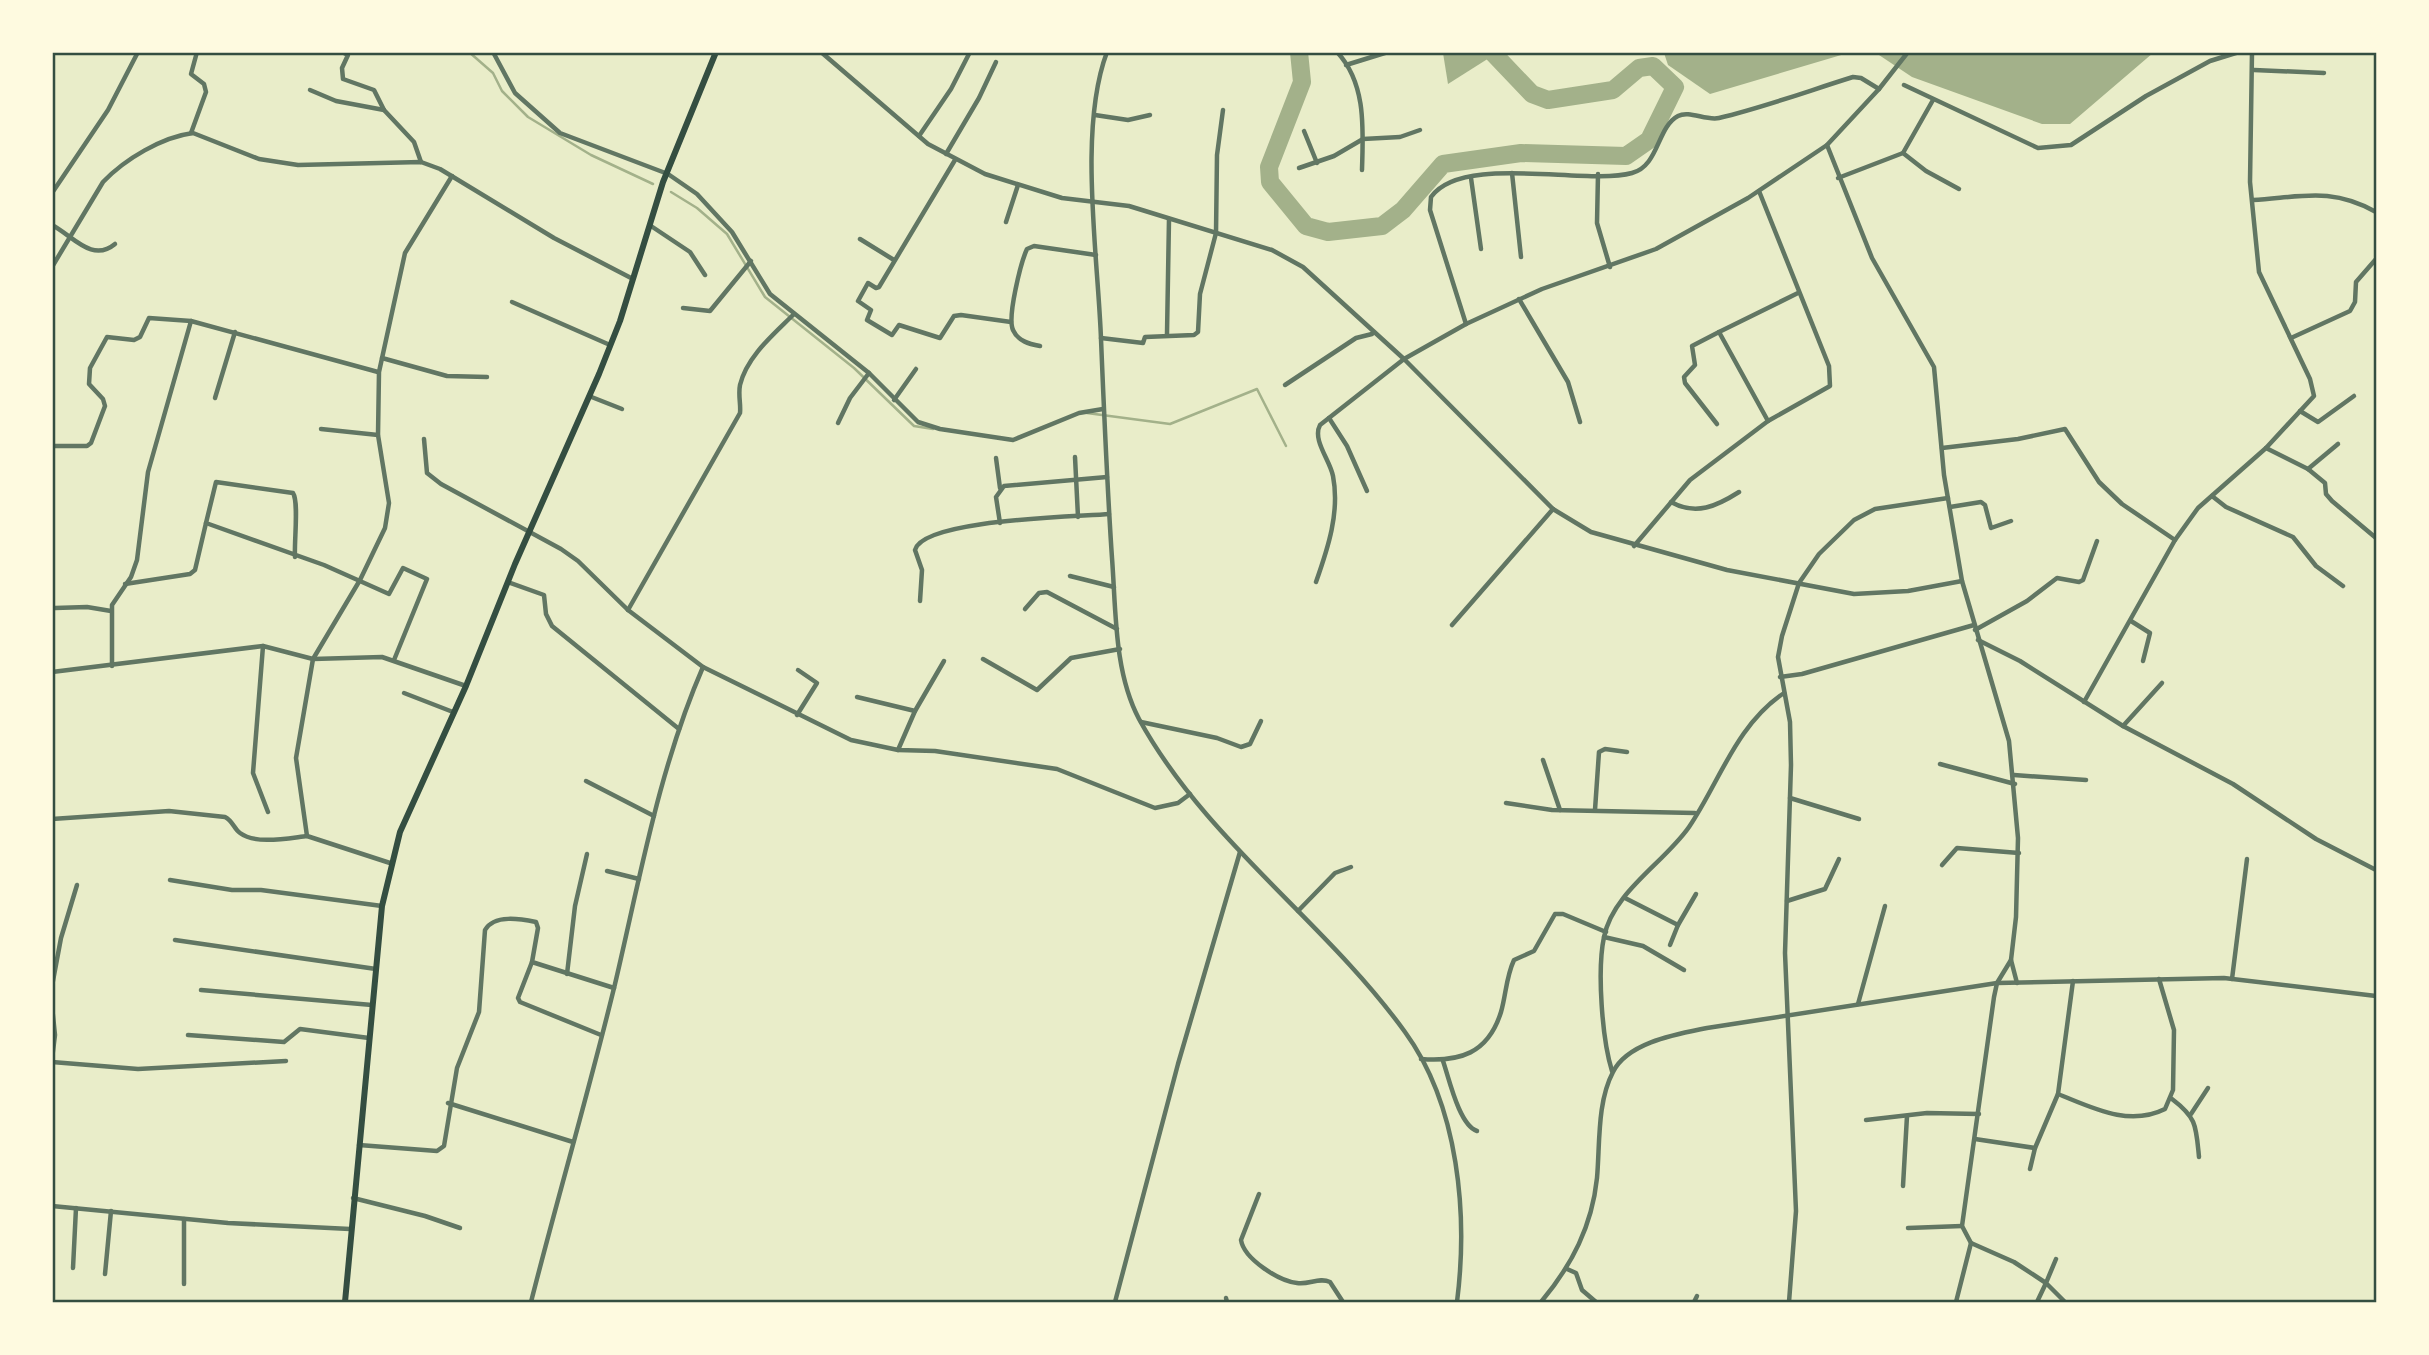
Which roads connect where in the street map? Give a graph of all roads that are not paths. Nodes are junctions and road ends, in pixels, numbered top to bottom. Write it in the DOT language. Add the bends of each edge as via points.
graph roads {
  1 [pos="138,52"];
  2 [pos="197,52"];
  3 [pos="342,52"];
  4 [pos="493,52"];
  5 [pos="716,52"];
  6 [pos="821,52"];
  7 [pos="970,52"];
  8 [pos="1107,52"];
  9 [pos="1337,52"];
  10 [pos="1388,52"];
  11 [pos="1908,52"];
  12 [pos="2239,52"];
  13 [pos="2252,52"];
  14 [pos="349,54"];
  15 [pos="996,62"];
  16 [pos="1346,65"];
  17 [pos="2254,70"];
  18 [pos="2324,73"];
  19 [pos="1904,85"];
  20 [pos="1880,89"];
  21 [pos="310,90"];
  22 [pos="1933,100"];
  23 [pos="384,110"];
  24 [pos="1223,110"];
  25 [pos="1095,115"];
  26 [pos="1150,115"];
  27 [pos="1420,130"];
  28 [pos="1304,131"];
  29 [pos="191,132"];
  30 [pos="919,136"];
  31 [pos="1363,139"];
  32 [pos="1827,145"];
  33 [pos="1903,153"];
  34 [pos="946,154"];
  35 [pos="955,160"];
  36 [pos="421,162"];
  37 [pos="1317,163"];
  38 [pos="1299,168"];
  39 [pos="1362,170"];
  40 [pos="1512,173"];
  41 [pos="668,174"];
  42 [pos="1598,174"];
  43 [pos="452,176"];
  44 [pos="1471,178"];
  45 [pos="1838,178"];
  46 [pos="1018,185"];
  47 [pos="1959,189"];
  48 [pos="1759,191"];
  49 [pos="52,193"];
  50 [pos="2253,200"];
  51 [pos="1093,202"];
  52 [pos="2376,212"];
  53 [pos="1169,219"];
  54 [pos="1006,222"];
  55 [pos="52,225"];
  56 [pos="651,226"];
  57 [pos="1216,233"];
  58 [pos="71,235"];
  59 [pos="860,239"];
  60 [pos="115,244"];
  61 [pos="1481,249"];
  62 [pos="1096,255"];
  63 [pos="1521,257"];
  64 [pos="2376,258"];
  65 [pos="894,260"];
  66 [pos="749,263"];
  67 [pos="52,267"];
  68 [pos="1610,267"];
  69 [pos="705,275"];
  70 [pos="634,280"];
  71 [pos="1798,293"];
  72 [pos="1519,299"];
  73 [pos="512,302"];
  74 [pos="682,308"];
  75 [pos="793,315"];
  76 [pos="191,321"];
  77 [pos="1011,322"];
  78 [pos="1466,324"];
  79 [pos="235,332"];
  80 [pos="1719,332"];
  81 [pos="1167,334"];
  82 [pos="1373,334"];
  83 [pos="1101,338"];
  84 [pos="2291,338"];
  85 [pos="610,345"];
  86 [pos="1040,346"];
  87 [pos="382,358"];
  88 [pos="1404,359"];
  89 [pos="916,369"];
  90 [pos="379,372"];
  91 [pos="867,375"];
  92 [pos="488,377"];
  93 [pos="1285,385"];
  94 [pos="589,396"];
  95 [pos="2354,397"];
  96 [pos="215,398"];
  97 [pos="894,401"];
  98 [pos="622,409"];
  99 [pos="2300,411"];
  100 [pos="1103,412"];
  101 [pos="1329,418"];
  102 [pos="1768,421"];
  103 [pos="1580,422"];
  104 [pos="838,423"];
  105 [pos="1717,424"];
  106 [pos="321,429"];
  107 [pos="378,435"];
  108 [pos="424,439"];
  109 [pos="2339,444"];
  110 [pos="52,446"];
  111 [pos="1942,448"];
  112 [pos="2266,448"];
  113 [pos="1075,457"];
  114 [pos="996,458"];
  115 [pos="2308,469"];
  116 [pos="1107,477"];
  117 [pos="1075,481"];
  118 [pos="1000,488"];
  119 [pos="1367,492"];
  120 [pos="1739,492"];
  121 [pos="2212,496"];
  122 [pos="1948,498"];
  123 [pos="1671,502"];
  124 [pos="1950,507"];
  125 [pos="1553,509"];
  126 [pos="1109,514"];
  127 [pos="1078,517"];
  128 [pos="2011,521"];
  129 [pos="206,523"];
  130 [pos="1000,523"];
  131 [pos="530,531"];
  132 [pos="2376,538"];
  133 [pos="2175,540"];
  134 [pos="2097,541"];
  135 [pos="1634,546"];
  136 [pos="295,556"];
  137 [pos="1070,576"];
  138 [pos="360,580"];
  139 [pos="1962,581"];
  140 [pos="508,582"];
  141 [pos="1317,582"];
  142 [pos="1799,583"];
  143 [pos="125,584"];
  144 [pos="2343,586"];
  145 [pos="1114,587"];
  146 [pos="920,601"];
  147 [pos="55,608"];
  148 [pos="1025,609"];
  149 [pos="628,610"];
  150 [pos="111,611"];
  151 [pos="2131,621"];
  152 [pos="1452,625"];
  153 [pos="1975,627"];
  154 [pos="1117,629"];
  155 [pos="1978,640"];
  156 [pos="263,646"];
  157 [pos="1120,649"];
  158 [pos="313,659"];
  159 [pos="983,659"];
  160 [pos="394,660"];
  161 [pos="944,661"];
  162 [pos="2143,661"];
  163 [pos="112,666"];
  164 [pos="702,667"];
  165 [pos="798,670"];
  166 [pos="52,672"];
  167 [pos="1780,677"];
  168 [pos="2162,683"];
  169 [pos="466,686"];
  170 [pos="404,693"];
  171 [pos="1783,693"];
  172 [pos="857,697"];
  173 [pos="2084,702"];
  174 [pos="915,711"];
  175 [pos="453,712"];
  176 [pos="797,715"];
  177 [pos="1261,721"];
  178 [pos="1140,722"];
  179 [pos="2123,726"];
  180 [pos="679,729"];
  181 [pos="898,750"];
  182 [pos="1628,752"];
  183 [pos="1543,760"];
  184 [pos="1940,764"];
  185 [pos="2014,775"];
  186 [pos="2086,780"];
  187 [pos="586,781"];
  188 [pos="2015,784"];
  189 [pos="1190,794"];
  190 [pos="1790,798"];
  191 [pos="1506,803"];
  192 [pos="1560,810"];
  193 [pos="1595,810"];
  194 [pos="268,812"];
  195 [pos="1695,813"];
  196 [pos="654,816"];
  197 [pos="52,819"];
  198 [pos="1859,819"];
  199 [pos="307,836"];
  200 [pos="1240,852"];
  201 [pos="2019,853"];
  202 [pos="587,854"];
  203 [pos="1839,859"];
  204 [pos="2247,859"];
  205 [pos="390,863"];
  206 [pos="1942,865"];
  207 [pos="1351,867"];
  208 [pos="2376,870"];
  209 [pos="607,872"];
  210 [pos="639,879"];
  211 [pos="170,880"];
  212 [pos="77,885"];
  213 [pos="1696,894"];
  214 [pos="1625,898"];
  215 [pos="1787,901"];
  216 [pos="382,906"];
  217 [pos="1885,906"];
  218 [pos="1298,911"];
  219 [pos="1678,925"];
  220 [pos="1605,935"];
  221 [pos="52,936"];
  222 [pos="61,938"];
  223 [pos="176,940"];
  224 [pos="1670,945"];
  225 [pos="2011,960"];
  226 [pos="532,962"];
  227 [pos="376,969"];
  228 [pos="1684,970"];
  229 [pos="567,974"];
  230 [pos="2159,979"];
  231 [pos="2232,979"];
  232 [pos="2073,981"];
  233 [pos="2017,983"];
  234 [pos="1997,984"];
  235 [pos="52,986"];
  236 [pos="614,988"];
  237 [pos="201,990"];
  238 [pos="2376,996"];
  239 [pos="1858,1004"];
  240 [pos="372,1005"];
  241 [pos="52,1006"];
  242 [pos="1788,1015"];
  243 [pos="54,1035"];
  244 [pos="188,1035"];
  245 [pos="601,1035"];
  246 [pos="369,1038"];
  247 [pos="1421,1059"];
  248 [pos="52,1060"];
  249 [pos="286,1061"];
  250 [pos="1443,1061"];
  251 [pos="1613,1072"];
  252 [pos="2208,1088"];
  253 [pos="2059,1094"];
  254 [pos="2172,1099"];
  255 [pos="449,1103"];
  256 [pos="1979,1114"];
  257 [pos="2191,1114"];
  258 [pos="1907,1116"];
  259 [pos="1866,1120"];
  260 [pos="1477,1131"];
  261 [pos="1975,1139"];
  262 [pos="573,1142"];
  263 [pos="358,1145"];
  264 [pos="2035,1148"];
  265 [pos="2199,1157"];
  266 [pos="2030,1169"];
  267 [pos="1903,1186"];
  268 [pos="1259,1194"];
  269 [pos="353,1198"];
  270 [pos="52,1206"];
  271 [pos="76,1208"];
  272 [pos="111,1211"];
  273 [pos="184,1219"];
  274 [pos="1962,1226"];
  275 [pos="460,1228"];
  276 [pos="1908,1228"];
  277 [pos="350,1229"];
  278 [pos="1971,1243"];
  279 [pos="2056,1259"];
  280 [pos="73,1268"];
  281 [pos="1567,1269"];
  282 [pos="105,1274"];
  283 [pos="2046,1283"];
  284 [pos="184,1284"];
  285 [pos="1697,1296"];
  286 [pos="1596,1302"];
  287 [pos="345,1303"];
  288 [pos="531,1303"];
  289 [pos="1115,1303"];
  290 [pos="1343,1303"];
  291 [pos="1457,1303"];
  292 [pos="1541,1303"];
  293 [pos="1694,1303"];
  294 [pos="1789,1303"];
  295 [pos="1956,1303"];
  296 [pos="2037,1303"];
  297 [pos="2065,1303"];
  1 -- 49 [label="street" via="108,110"];
  2 -- 29 [label="street" via="191,74 204,84 206,92"];
  3 -- 14 [label="street"];
  4 -- 41 [label="street" via="515,93 560,133"];
  5 -- 41 [label="main road"];
  6 -- 30 [label="street"];
  7 -- 30 [label="street"];
  8 -- 25 [label="street"];
  9 -- 16 [label="street"];
  10 -- 16 [label="street"];
  11 -- 20 [label="street"];
  12 -- 22 [label="street" via="2210,61 2062,148 2038,148"];
  13 -- 17 [label="street"];
  14 -- 23 [label="street" via="342,68 343,79 374,90"];
  15 -- 34 [label="street"];
  16 -- 31 [label="street" via="1358,93"];
  17 -- 18 [label="street"];
  17 -- 50 [label="street"];
  19 -- 22 [label="street"];
  20 -- 32 [label="street"];
  20 -- 42 [label="street" via="1853,77 1716,119 1682,114 1673,119 1643,168 1633,173"];
  21 -- 23 [label="street" via="336,101"];
  22 -- 33 [label="street"];
  23 -- 36 [label="street" via="414,142"];
  24 -- 57 [label="street"];
  25 -- 26 [label="street" via="1133,120"];
  25 -- 51 [label="street"];
  27 -- 31 [label="street" via="1400,137"];
  28 -- 37 [label="street"];
  29 -- 36 [label="street" via="259,159 298,165"];
  29 -- 58 [label="street" via="159,144 113,172"];
  30 -- 34 [label="street"];
  31 -- 37 [label="street"];
  31 -- 39 [label="street"];
  32 -- 45 [label="street"];
  32 -- 48 [label="street"];
  33 -- 45 [label="street"];
  33 -- 47 [label="street"];
  34 -- 35 [label="street"];
  35 -- 46 [label="street"];
  35 -- 65 [label="street"];
  36 -- 43 [label="street"];
  37 -- 38 [label="street"];
  40 -- 42 [label="street"];
  40 -- 44 [label="street"];
  40 -- 63 [label="street"];
  41 -- 56 [label="main road"];
  41 -- 66 [label="street" via="711,208"];
  42 -- 68 [label="street" via="1597,223"];
  43 -- 70 [label="street"];
  43 -- 87 [label="street" via="405,253"];
  44 -- 61 [label="street"];
  44 -- 78 [label="street" via="1448,180 1438,187 1430,210"];
  45 -- 111 [label="street" via="1872,258 1931,358"];
  46 -- 51 [label="street"];
  46 -- 54 [label="street"];
  48 -- 68 [label="street" via="1677,239"];
  48 -- 71 [label="street"];
  50 -- 52 [label="street" via="2331,194"];
  50 -- 84 [label="street" via="2259,272"];
  51 -- 53 [label="street" via="1129,206"];
  51 -- 62 [label="street"];
  53 -- 57 [label="street"];
  53 -- 81 [label="street"];
  55 -- 58 [label="street"];
  56 -- 69 [label="street" via="690,252"];
  56 -- 70 [label="main road"];
  57 -- 81 [label="street" via="1202,286 1198,332"];
  57 -- 82 [label="street" via="1283,255 1303,267"];
  58 -- 60 [label="street" via="91,251 104,251"];
  58 -- 67 [label="street"];
  59 -- 65 [label="street"];
  62 -- 77 [label="street" via="1034,246 1027,249"];
  62 -- 83 [label="street"];
  64 -- 84 [label="street" via="2356,282 2350,311"];
  65 -- 77 [label="street" via="879,287 868,284 858,301 871,310 867,320 871,324 892,335 899,325 940,338 954,316"];
  66 -- 74 [label="street" via="710,311"];
  66 -- 75 [label="street" via="764,287"];
  68 -- 72 [label="street"];
  70 -- 85 [label="main road"];
  71 -- 80 [label="street"];
  71 -- 102 [label="street" via="1832,380 1826,390"];
  72 -- 78 [label="street"];
  72 -- 103 [label="street" via="1568,382"];
  73 -- 85 [label="street"];
  75 -- 91 [label="street"];
  75 -- 149 [label="street" via="746,370 739,394 740,413"];
  76 -- 79 [label="street"];
  76 -- 110 [label="street" via="149,318 134,340 107,337 90,368 89,384 104,406 91,443"];
  76 -- 143 [label="street" via="148,472 137,560"];
  77 -- 86 [label="street" via="1017,336"];
  78 -- 88 [label="street"];
  79 -- 90 [label="street"];
  79 -- 96 [label="street"];
  80 -- 102 [label="street"];
  80 -- 105 [label="street" via="1692,346 1695,365 1684,377"];
  81 -- 83 [label="street" via="1145,337 1143,343"];
  82 -- 88 [label="street"];
  82 -- 93 [label="street" via="1356,338"];
  83 -- 100 [label="street"];
  84 -- 99 [label="street" via="2314,391"];
  85 -- 94 [label="main road"];
  87 -- 90 [label="street"];
  87 -- 92 [label="street" via="447,376"];
  88 -- 101 [label="street"];
  88 -- 125 [label="street"];
  89 -- 97 [label="street"];
  90 -- 107 [label="street"];
  91 -- 97 [label="street"];
  91 -- 104 [label="street"];
  94 -- 98 [label="street"];
  94 -- 131 [label="main road"];
  95 -- 99 [label="street" via="2318,422"];
  97 -- 100 [label="street" via="925,425 1007,439 1079,413"];
  99 -- 112 [label="street"];
  100 -- 116 [label="street"];
  101 -- 119 [label="street"];
  101 -- 141 [label="street" via="1317,433 1333,477 1335,504"];
  102 -- 123 [label="street" via="1690,480"];
  106 -- 107 [label="street"];
  107 -- 138 [label="street" via="388,509 385,528"];
  108 -- 131 [label="street" via="427,474 458,496"];
  109 -- 115 [label="street"];
  111 -- 122 [label="street"];
  111 -- 133 [label="street" via="2065,429 2099,482 2122,504"];
  112 -- 115 [label="street"];
  112 -- 121 [label="street"];
  113 -- 117 [label="street"];
  114 -- 118 [label="street"];
  115 -- 132 [label="street" via="2326,484 2332,501"];
  116 -- 117 [label="street"];
  116 -- 126 [label="street"];
  117 -- 118 [label="street"];
  117 -- 127 [label="street"];
  118 -- 130 [label="street" via="996,505"];
  120 -- 123 [label="street" via="1695,510"];
  121 -- 133 [label="street"];
  121 -- 144 [label="street" via="2293,537 2316,566"];
  122 -- 124 [label="street"];
  122 -- 142 [label="street" via="1875,509 1854,520"];
  123 -- 135 [label="street"];
  124 -- 128 [label="street" via="1981,502 1991,528"];
  124 -- 139 [label="street"];
  125 -- 135 [label="street" via="1591,532"];
  125 -- 152 [label="street"];
  126 -- 127 [label="street"];
  126 -- 145 [label="street"];
  127 -- 130 [label="street"];
  129 -- 136 [label="street"];
  129 -- 136 [label="street" via="216,482 293,493 297,503"];
  129 -- 143 [label="street" via="190,575"];
  130 -- 146 [label="street" via="949,528 919,541 915,550 922,570"];
  131 -- 140 [label="main road"];
  131 -- 149 [label="street" via="578,561"];
  133 -- 151 [label="street"];
  134 -- 153 [label="street" via="2083,580 2053,580 2027,601"];
  135 -- 142 [label="street"];
  136 -- 138 [label="street"];
  137 -- 145 [label="street"];
  138 -- 158 [label="street"];
  138 -- 160 [label="street" via="389,594 403,568 426,579"];
  139 -- 142 [label="street" via="1854,594"];
  139 -- 153 [label="street"];
  140 -- 169 [label="main road"];
  140 -- 180 [label="street" via="544,596 552,625"];
  142 -- 167 [label="street" via="1782,636"];
  143 -- 150 [label="street"];
  145 -- 154 [label="street"];
  147 -- 150 [label="street"];
  148 -- 154 [label="street" via="1039,593 1047,592"];
  149 -- 164 [label="street"];
  150 -- 163 [label="street"];
  151 -- 162 [label="street" via="2150,633"];
  151 -- 173 [label="street"];
  153 -- 155 [label="street"];
  153 -- 167 [label="street"];
  154 -- 157 [label="street"];
  155 -- 173 [label="street"];
  155 -- 185 [label="street" via="2009,741"];
  156 -- 158 [label="street"];
  156 -- 163 [label="street"];
  156 -- 194 [label="street" via="253,773"];
  157 -- 159 [label="street" via="1071,658 1037,690"];
  157 -- 178 [label="street"];
  158 -- 160 [label="street"];
  158 -- 199 [label="street" via="296,758"];
  160 -- 169 [label="street"];
  161 -- 174 [label="street"];
  163 -- 166 [label="street"];
  164 -- 176 [label="street"];
  164 -- 180 [label="street"];
  165 -- 176 [label="street" via="817,683"];
  167 -- 171 [label="street"];
  168 -- 179 [label="street"];
  169 -- 175 [label="main road"];
  170 -- 175 [label="street"];
  171 -- 190 [label="street" via="1790,722"];
  171 -- 195 [label="street" via="1737,741"];
  172 -- 174 [label="street"];
  173 -- 179 [label="street"];
  174 -- 181 [label="street"];
  175 -- 205 [label="main road"];
  176 -- 181 [label="street" via="856,741"];
  177 -- 178 [label="street" via="1250,744 1241,747"];
  178 -- 189 [label="street"];
  179 -- 208 [label="street" via="2233,784 2316,839"];
  180 -- 196 [label="street"];
  181 -- 189 [label="street" via="1057,769 1155,808 1178,803"];
  182 -- 193 [label="street" via="1599,752"];
  183 -- 192 [label="street"];
  184 -- 188 [label="street"];
  185 -- 186 [label="street"];
  185 -- 188 [label="street"];
  187 -- 196 [label="street"];
  188 -- 201 [label="street"];
  189 -- 200 [label="street"];
  190 -- 198 [label="street"];
  190 -- 215 [label="street"];
  191 -- 192 [label="street"];
  192 -- 193 [label="street"];
  193 -- 195 [label="street"];
  195 -- 214 [label="street" via="1688,829"];
  196 -- 210 [label="street"];
  197 -- 199 [label="street" via="182,812 225,817 246,836"];
  199 -- 205 [label="street"];
  200 -- 218 [label="street"];
  200 -- 289 [label="street"];
  201 -- 206 [label="street" via="1957,848"];
  201 -- 225 [label="street"];
  202 -- 229 [label="street"];
  203 -- 215 [label="street" via="1825,889"];
  204 -- 231 [label="street"];
  205 -- 216 [label="main road"];
  207 -- 218 [label="street" via="1335,873"];
  209 -- 210 [label="street"];
  210 -- 236 [label="street"];
  211 -- 216 [label="street"];
  212 -- 222 [label="street"];
  213 -- 219 [label="street"];
  214 -- 219 [label="street"];
  214 -- 220 [label="street"];
  215 -- 242 [label="street"];
  216 -- 227 [label="main road"];
  217 -- 239 [label="street"];
  218 -- 247 [label="street" via="1393,1017"];
  219 -- 224 [label="street"];
  220 -- 228 [label="street" via="1643,946"];
  220 -- 250 [label="street" via="1563,914 1552,916 1534,951 1514,960 1492,1030 1467,1057"];
  220 -- 251 [label="street" via="1604,1023"];
  221 -- 222 [label="street"];
  222 -- 235 [label="street"];
  223 -- 227 [label="street"];
  225 -- 233 [label="street"];
  225 -- 234 [label="street"];
  226 -- 229 [label="street"];
  226 -- 245 [label="street" via="520,1002"];
  226 -- 255 [label="street" via="536,922 502,919 488,925 480,1012 457,1068"];
  227 -- 240 [label="main road"];
  229 -- 236 [label="street"];
  230 -- 231 [label="street"];
  230 -- 232 [label="street"];
  230 -- 254 [label="street" via="2174,1030"];
  231 -- 238 [label="street"];
  232 -- 233 [label="street"];
  232 -- 253 [label="street"];
  233 -- 234 [label="street"];
  234 -- 239 [label="street"];
  234 -- 256 [label="street"];
  236 -- 245 [label="street"];
  237 -- 240 [label="street"];
  239 -- 242 [label="street"];
  240 -- 246 [label="main road"];
  241 -- 243 [label="street"];
  242 -- 251 [label="street" via="1665,1038 1635,1051"];
  242 -- 294 [label="street" via="1796,1211"];
  243 -- 248 [label="street"];
  244 -- 246 [label="street" via="284,1042 300,1029"];
  245 -- 262 [label="street"];
  246 -- 263 [label="main road"];
  247 -- 250 [label="street"];
  247 -- 291 [label="street" via="1440,1102 1456,1159 1462,1222"];
  248 -- 249 [label="street" via="138,1069"];
  250 -- 260 [label="street" via="1458,1107 1469,1127"];
  251 -- 281 [label="street" via="1603,1109 1591,1214"];
  252 -- 257 [label="street"];
  253 -- 254 [label="street" via="2096,1110 2133,1117 2153,1115"];
  253 -- 264 [label="street"];
  254 -- 257 [label="street"];
  255 -- 262 [label="street"];
  255 -- 263 [label="street" via="441,1149"];
  256 -- 258 [label="street"];
  256 -- 261 [label="street"];
  257 -- 265 [label="street"];
  258 -- 259 [label="street"];
  258 -- 267 [label="street"];
  261 -- 264 [label="street"];
  261 -- 274 [label="street"];
  262 -- 288 [label="street"];
  263 -- 269 [label="main road"];
  264 -- 266 [label="street"];
  268 -- 290 [label="street" via="1241,1240 1246,1251 1290,1282 1330,1282"];
  269 -- 275 [label="street"];
  269 -- 277 [label="main road"];
  270 -- 271 [label="street"];
  271 -- 272 [label="street"];
  271 -- 280 [label="street"];
  272 -- 273 [label="street"];
  272 -- 282 [label="street"];
  273 -- 277 [label="street"];
  273 -- 284 [label="street"];
  274 -- 276 [label="street"];
  274 -- 278 [label="street"];
  277 -- 287 [label="main road"];
  278 -- 283 [label="street"];
  278 -- 295 [label="street"];
  279 -- 283 [label="street"];
  281 -- 286 [label="street" via="1576,1273 1582,1290"];
  281 -- 292 [label="street"];
  283 -- 296 [label="street"];
  283 -- 297 [label="street"];
  285 -- 293 [label="street"];
}
